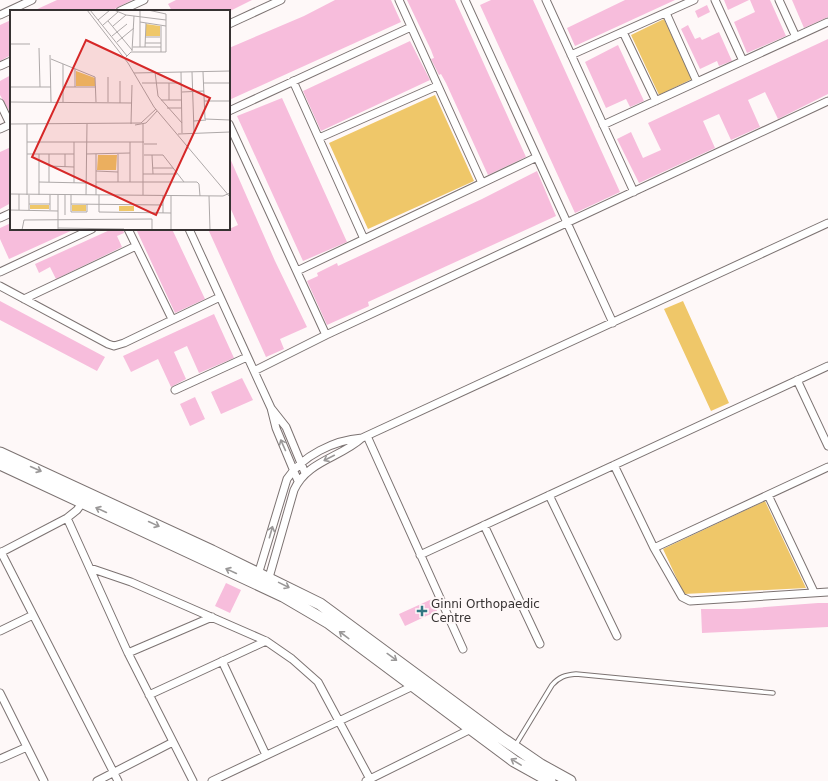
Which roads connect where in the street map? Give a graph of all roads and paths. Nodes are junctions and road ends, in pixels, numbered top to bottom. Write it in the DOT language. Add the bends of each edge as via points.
graph roads {
  1 [pos="32,0"];
  2 [pos="144,0"];
  3 [pos="281,0"];
  4 [pos="399,0"];
  5 [pos="465,0"];
  6 [pos="546,0"];
  7 [pos="694,0"];
  8 [pos="715,0"];
  9 [pos="779,0"];
  10 [pos="10,10"];
  11 [pos="11,10"];
  12 [pos="122,10"];
  13 [pos="666,13"];
  14 [pos="0,15"];
  15 [pos="828,22"];
  16 [pos="230,24"];
  17 [pos="411,27"];
  18 [pos="623,32"];
  19 [pos="796,37"];
  20 [pos="571,55"];
  21 [pos="743,60"];
  22 [pos="10,61"];
  23 [pos="0,66"];
  24 [pos="293,81"];
  25 [pos="697,82"];
  26 [pos="437,86"];
  27 [pos="656,101"];
  28 [pos="828,101"];
  29 [pos="0,103"];
  30 [pos="230,111"];
  31 [pos="10,122"];
  32 [pos="10,124"];
  33 [pos="603,125"];
  34 [pos="230,126"];
  35 [pos="0,129"];
  36 [pos="319,138"];
  37 [pos="537,157"];
  38 [pos="482,183"];
  39 [pos="634,192"];
  40 [pos="10,213"];
  41 [pos="0,218"];
  42 [pos="567,223"];
  43 [pos="828,223"];
  44 [pos="90,230"];
  45 [pos="128,230"];
  46 [pos="189,230"];
  47 [pos="364,239"];
  48 [pos="136,246"];
  49 [pos="297,271"];
  50 [pos="0,272"];
  51 [pos="0,286"];
  52 [pos="220,297"];
  53 [pos="24,298"];
  54 [pos="172,319"];
  55 [pos="613,323"];
  56 [pos="326,335"];
  57 [pos="247,358"];
  58 [pos="828,366"];
  59 [pos="254,371"];
  60 [pos="797,380"];
  61 [pos="175,390"];
  62 [pos="271,408"];
  63 [pos="365,437"];
  64 [pos="828,446"];
  65 [pos="0,453"];
  66 [pos="301,463"];
  67 [pos="0,464"];
  68 [pos="614,465"];
  69 [pos="828,467"];
  70 [pos="294,469"];
  71 [pos="305,473"];
  72 [pos="298,481"];
  73 [pos="549,495"];
  74 [pos="768,495"];
  75 [pos="86,498"];
  76 [pos="67,518"];
  77 [pos="484,525"];
  78 [pos="654,548"];
  79 [pos="1,552"];
  80 [pos="420,555"];
  81 [pos="90,568"];
  82 [pos="262,580"];
  83 [pos="814,592"];
  84 [pos="828,592"];
  85 [pos="33,614"];
  86 [pos="212,617"];
  87 [pos="0,631"];
  88 [pos="617,636"];
  89 [pos="266,641"];
  90 [pos="540,644"];
  91 [pos="463,648"];
  92 [pos="128,653"];
  93 [pos="222,661"];
  94 [pos="413,686"];
  95 [pos="0,693"];
  96 [pos="773,693"];
  97 [pos="149,695"];
  98 [pos="339,721"];
  99 [pos="482,723"];
  100 [pos="470,729"];
  101 [pos="173,742"];
  102 [pos="26,747"];
  103 [pos="515,747"];
  104 [pos="266,755"];
  105 [pos="0,759"];
  106 [pos="114,773"];
  107 [pos="368,780"];
  108 [pos="44,781"];
  109 [pos="97,781"];
  110 [pos="118,781"];
  111 [pos="193,781"];
  112 [pos="212,781"];
  113 [pos="550,781"];
  114 [pos="570,781"];
  1 -- 11 [label="street"];
  2 -- 12 [label="street"];
  3 -- 16 [label="street"];
  4 -- 17 [label="street"];
  5 -- 37 [label="street"];
  6 -- 20 [label="street"];
  7 -- 13 [label="street"];
  8 -- 21 [label="street"];
  9 -- 19 [label="street"];
  10 -- 14 [label="street"];
  13 -- 18 [label="street"];
  13 -- 25 [label="street"];
  15 -- 19 [label="street"];
  17 -- 24 [label="street"];
  17 -- 26 [label="street"];
  18 -- 20 [label="street"];
  18 -- 27 [label="street"];
  19 -- 21 [label="street"];
  20 -- 33 [label="street"];
  21 -- 25 [label="street"];
  22 -- 23 [label="street"];
  24 -- 30 [label="street"];
  24 -- 36 [label="street"];
  25 -- 27 [label="street"];
  26 -- 36 [label="street"];
  26 -- 38 [label="street"];
  27 -- 33 [label="street"];
  28 -- 39 [label="street"];
  29 -- 31 [label="street"];
  32 -- 35 [label="street"];
  33 -- 39 [label="street"];
  34 -- 49 [label="street"];
  36 -- 47 [label="street"];
  37 -- 38 [label="street"];
  37 -- 42 [label="street"];
  38 -- 47 [label="street"];
  39 -- 42 [label="street"];
  40 -- 41 [label="street"];
  42 -- 55 [label="street"];
  42 -- 56 [label="street"];
  43 -- 55 [label="street"];
  44 -- 50 [label="street"];
  45 -- 48 [label="street"];
  46 -- 52 [label="street"];
  47 -- 49 [label="street"];
  48 -- 53 [label="street"];
  48 -- 54 [label="street"];
  49 -- 56 [label="street"];
  51 -- 53 [label="street"];
  52 -- 54 [label="street"];
  52 -- 57 [label="street"];
  53 -- 54 [label="street" via="114,346"];
  55 -- 63 [label="street"];
  56 -- 59 [label="street"];
  57 -- 59 [label="street"];
  57 -- 61 [label="street"];
  58 -- 60 [label="street"];
  59 -- 62 [label="street"];
  60 -- 64 [label="street"];
  60 -- 68 [label="street"];
  62 -- 66 [label="street" via="286,428"];
  70 -- 62 [label="street, one-way" via="276,428"];
  63 -- 66 [label="street" via="341,443 314,454"];
  63 -- 71 [label="street, one-way"];
  63 -- 80 [label="street"];
  65 -- 75 [label="main road, one-way"];
  66 -- 70 [label="street"];
  66 -- 71 [label="street"];
  67 -- 75 [label="main road"];
  68 -- 73 [label="street"];
  68 -- 78 [label="street"];
  69 -- 74 [label="street"];
  70 -- 72 [label="street"];
  82 -- 70 [label="street, one-way" via="286,479"];
  71 -- 72 [label="street"];
  72 -- 82 [label="street"];
  73 -- 77 [label="street"];
  73 -- 88 [label="street"];
  74 -- 78 [label="street"];
  74 -- 83 [label="street"];
  75 -- 76 [label="street"];
  75 -- 82 [label="main road"];
  76 -- 79 [label="street"];
  76 -- 81 [label="street"];
  77 -- 80 [label="street"];
  77 -- 90 [label="street"];
  78 -- 83 [label="street" via="678,592 686,600"];
  79 -- 85 [label="street"];
  80 -- 91 [label="street"];
  81 -- 86 [label="street" via="131,582"];
  81 -- 92 [label="street"];
  94 -- 82 [label="main road, one-way" via="329,623"];
  82 -- 99 [label="main road, one-way" via="320,604"];
  83 -- 84 [label="street"];
  85 -- 87 [label="street"];
  85 -- 106 [label="street"];
  86 -- 89 [label="street"];
  86 -- 92 [label="street"];
  89 -- 93 [label="street"];
  89 -- 98 [label="street" via="292,658 313,678"];
  92 -- 97 [label="street"];
  93 -- 97 [label="street"];
  93 -- 104 [label="street"];
  94 -- 98 [label="street"];
  94 -- 100 [label="main road"];
  95 -- 102 [label="street"];
  96 -- 103 [label="lane" via="566,675 558,678 552,685"];
  97 -- 101 [label="street"];
  98 -- 104 [label="street"];
  98 -- 107 [label="street"];
  99 -- 100 [label="street"];
  99 -- 103 [label="main road"];
  100 -- 107 [label="street"];
  113 -- 100 [label="main road, one-way" via="514,761"];
  101 -- 106 [label="street"];
  101 -- 111 [label="street"];
  102 -- 105 [label="street"];
  102 -- 108 [label="street"];
  103 -- 114 [label="main road"];
  104 -- 112 [label="street"];
  106 -- 109 [label="street"];
  106 -- 110 [label="street"];
}
